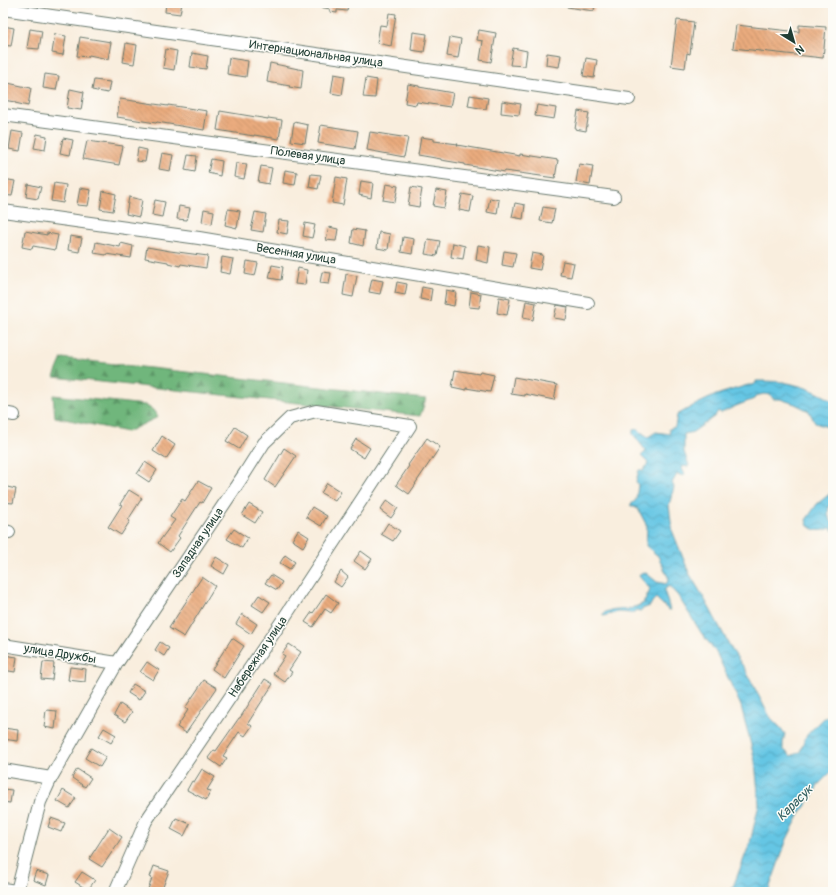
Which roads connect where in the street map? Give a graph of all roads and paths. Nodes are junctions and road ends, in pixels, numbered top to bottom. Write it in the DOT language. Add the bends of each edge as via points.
graph roads {
  1 [pos="3,9"];
  2 [pos="629,99"];
  3 [pos="3,115"];
  4 [pos="614,197"];
  5 [pos="3,210"];
  6 [pos="588,303"];
  7 [pos="410,426"];
  8 [pos="3,645"];
  9 [pos="117,663"];
  10 [pos="3,770"];
  11 [pos="51,778"];
  12 [pos="3,889"];
  13 [pos="19,891"];
  14 [pos="115,892"];
  1 -- 2 [label="street, Интернациональная улица"];
  3 -- 4 [label="street, Полевая улица"];
  5 -- 6 [label="street, Весенняя улица" via="199,238"];
  7 -- 9 [label="street, Западная улица" via="316,411 290,418 264,443"];
  7 -- 14 [label="street, Набережная улица" via="280,625 146,821"];
  8 -- 9 [label="street, улица Дружбы"];
  9 -- 11 [label="street, Западная улица"];
  10 -- 11 [label="street"];
  11 -- 13 [label="street, Западная улица" via="40,802"];
  12 -- 13 [label="street"];
}
